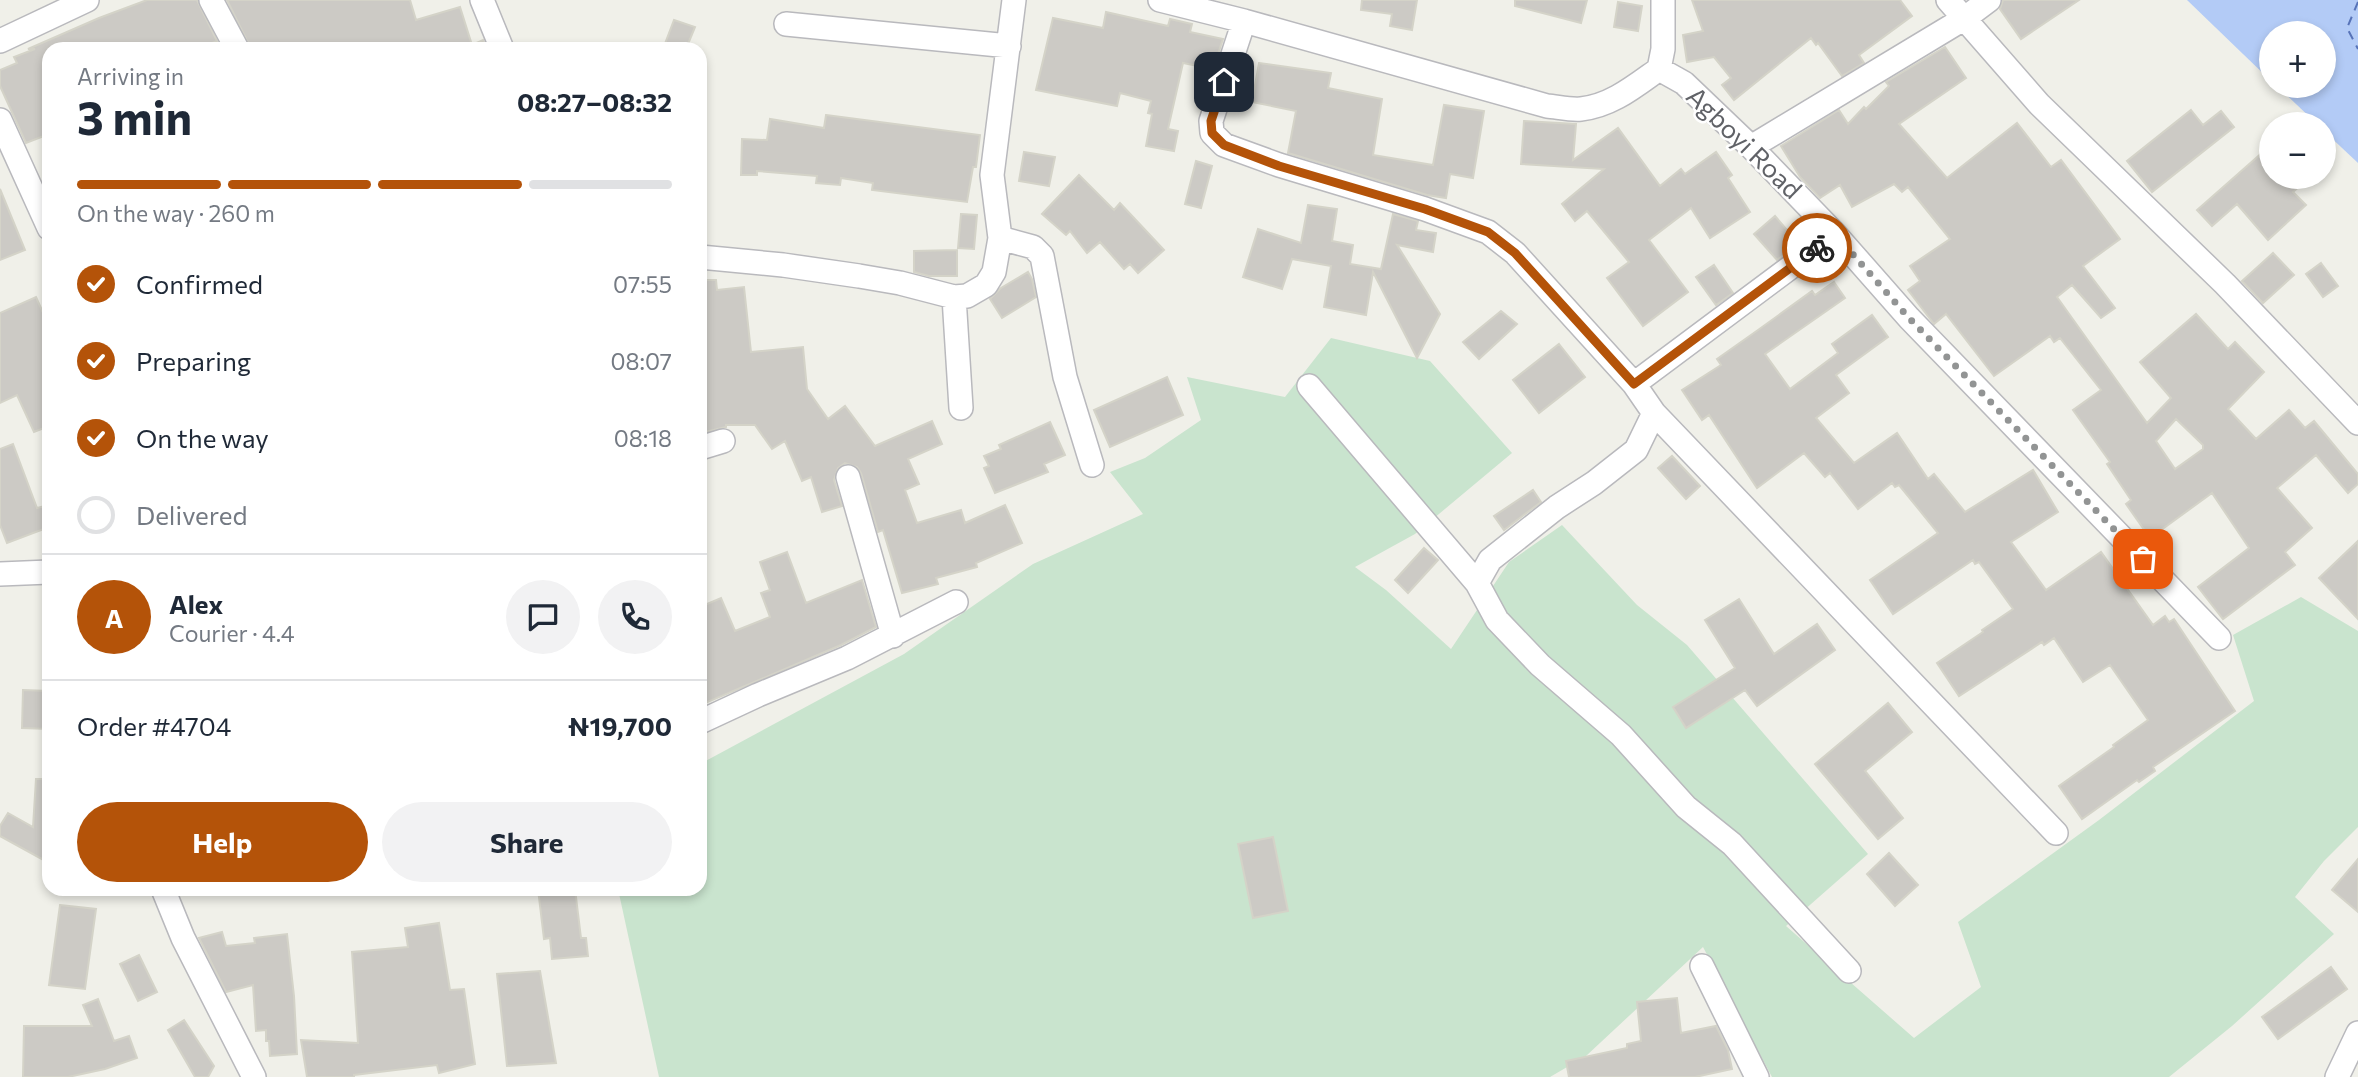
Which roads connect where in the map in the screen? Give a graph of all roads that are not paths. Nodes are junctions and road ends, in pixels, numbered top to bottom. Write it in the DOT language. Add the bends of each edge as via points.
graph roads {
  1 [pos="211,0"];
  2 [pos="482,0"];
  3 [pos="1014,0"];
  4 [pos="1160,0"];
  5 [pos="1663,0"];
  6 [pos="1948,0"];
  7 [pos="1989,0"];
  8 [pos="78,2"];
  9 [pos="1965,18"];
  10 [pos="1244,21"];
  11 [pos="786,24"];
  12 [pos="0,41"];
  13 [pos="233,42"];
  14 [pos="499,42"];
  15 [pos="1009,46"];
  16 [pos="1659,69"];
  17 [pos="0,120"];
  18 [pos="1751,147"];
  19 [pos="42,213"];
  20 [pos="1835,234"];
  21 [pos="1000,238"];
  22 [pos="707,258"];
  23 [pos="954,297"];
  24 [pos="1634,384"];
  25 [pos="1309,386"];
  26 [pos="961,408"];
  27 [pos="1654,413"];
  28 [pos="2358,423"];
  29 [pos="723,442"];
  30 [pos="707,446"];
  31 [pos="1093,465"];
  32 [pos="848,477"];
  33 [pos="42,572"];
  34 [pos="0,574"];
  35 [pos="1477,583"];
  36 [pos="956,602"];
  37 [pos="893,636"];
  38 [pos="2219,638"];
  39 [pos="707,719"];
  40 [pos="2056,832"];
  41 [pos="166,896"];
  42 [pos="1702,966"];
  43 [pos="1849,971"];
  44 [pos="2358,1033"];
  45 [pos="254,1077"];
  46 [pos="1757,1077"];
  47 [pos="2337,1077"];
  1 -- 13 [label="street"];
  2 -- 14 [label="street"];
  3 -- 15 [label="street"];
  4 -- 10 [label="street"];
  5 -- 16 [label="street, Agboyi Road"];
  6 -- 9 [label="street"];
  7 -- 9 [label="street"];
  8 -- 12 [label="street"];
  9 -- 18 [label="street"];
  9 -- 28 [label="street" via="2039,104 2225,284"];
  10 -- 16 [label="street" via="1547,106 1580,110 1618,98"];
  10 -- 24 [label="street" via="1211,121 1212,133 1224,145 1488,232 1515,253"];
  11 -- 15 [label="street"];
  15 -- 21 [label="street" via="992,175"];
  16 -- 18 [label="street, Agboyi Road" via="1684,83"];
  17 -- 19 [label="street"];
  18 -- 20 [label="street, Agboyi Road"];
  20 -- 24 [label="street"];
  20 -- 38 [label="street, Agboyi Road" via="1909,318"];
  21 -- 23 [label="street" via="994,272 986,285 967,296"];
  21 -- 31 [label="street" via="1033,247 1042,256 1065,377"];
  22 -- 23 [label="street" via="873,278"];
  23 -- 26 [label="street"];
  24 -- 27 [label="street"];
  25 -- 35 [label="street"];
  27 -- 35 [label="street" via="1636,450 1490,560"];
  27 -- 40 [label="street"];
  29 -- 30 [label="street"];
  32 -- 37 [label="street"];
  33 -- 34 [label="street"];
  35 -- 43 [label="street" via="1497,620 1540,665 1621,734 1686,807 1731,844"];
  36 -- 37 [label="street"];
  37 -- 39 [label="street"];
  41 -- 45 [label="street"];
  42 -- 46 [label="street"];
  44 -- 47 [label="street"];
}
